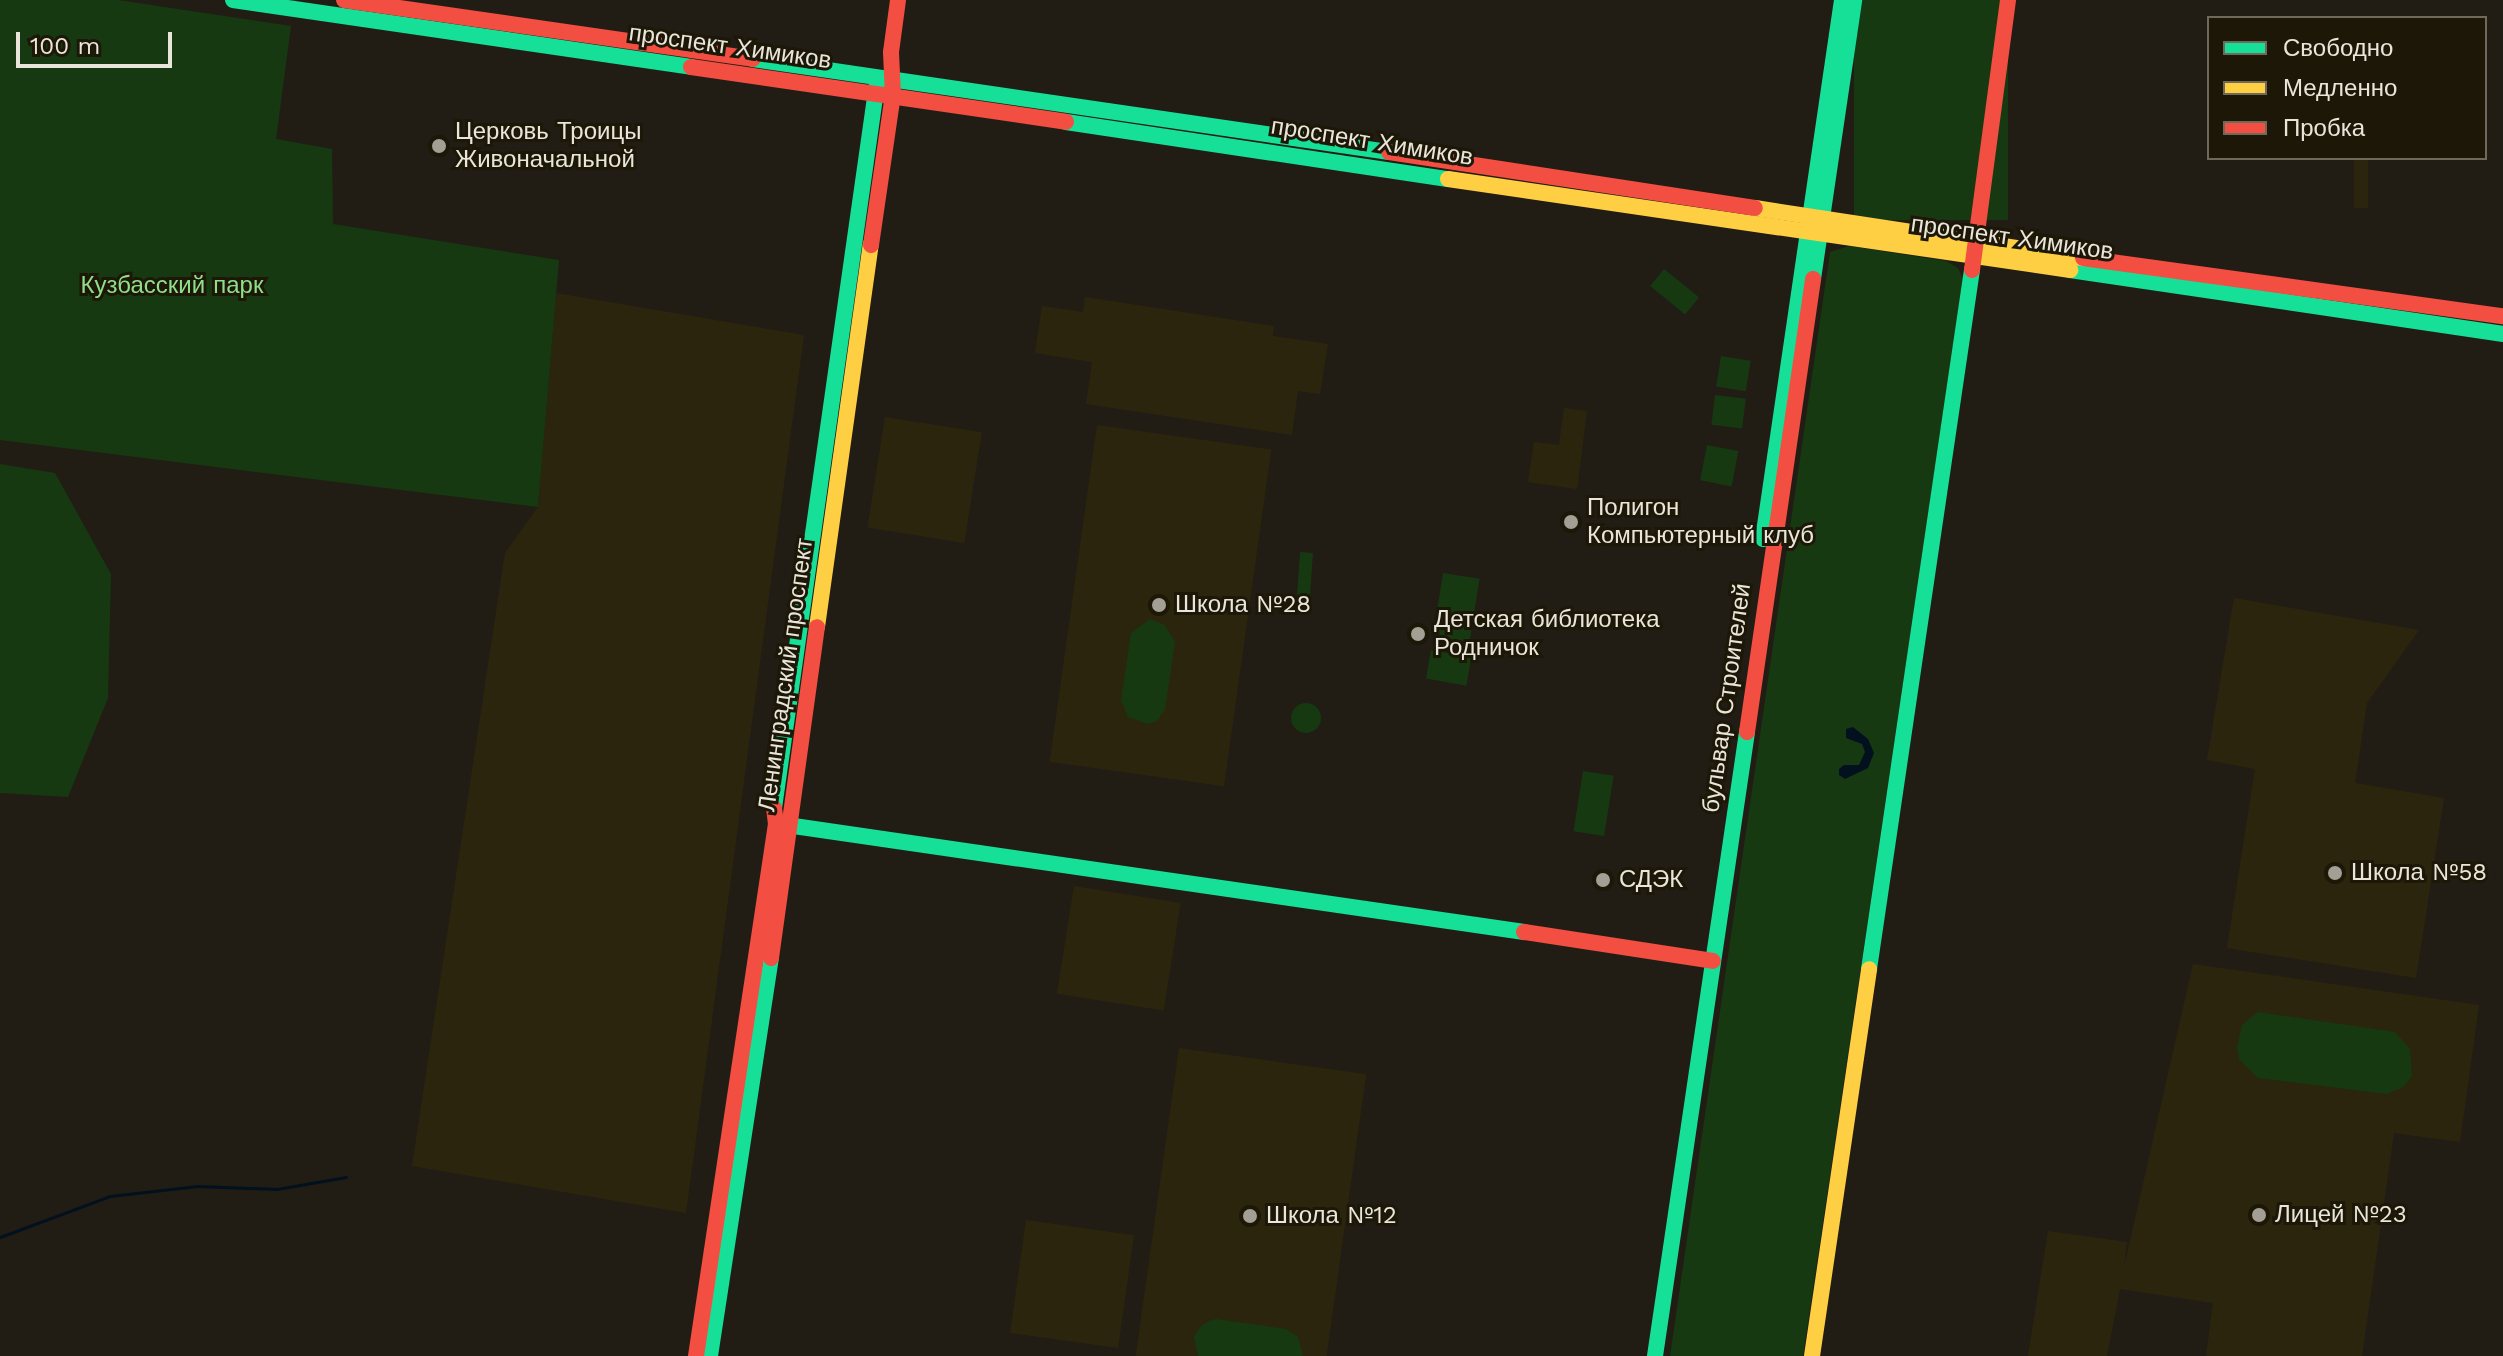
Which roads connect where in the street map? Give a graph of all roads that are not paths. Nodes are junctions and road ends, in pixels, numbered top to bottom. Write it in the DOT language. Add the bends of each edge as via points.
graph roads {
  1 [pos="233,0"];
  2 [pos="344,0"];
  3 [pos="898,0"];
  4 [pos="1842,0"];
  5 [pos="1854,0"];
  6 [pos="2008,0"];
  7 [pos="885,86"];
  8 [pos="1815,224"];
  9 [pos="1974,249"];
  10 [pos="2503,316"];
  11 [pos="2503,334"];
  12 [pos="783,824"];
  13 [pos="1708,961"];
  14 [pos="696,1356"];
  15 [pos="710,1356"];
  16 [pos="1646,1356"];
  17 [pos="1655,1356"];
  18 [pos="1812,1356"];
  1 -- 7 [label="main road, проспект Химиков"];
  2 -- 7 [label="main road, проспект Химиков"];
  3 -- 7 [label="main road"];
  4 -- 8 [label="main road, бульвар Строителей"];
  5 -- 8 [label="main road, бульвар Строителей"];
  6 -- 9 [label="main road"];
  7 -- 8 [label="main road, проспект Химиков"];
  7 -- 12 [label="main road, Ленинградский проспект" via="793,789"];
  8 -- 9 [label="main road, проспект Химиков"];
  8 -- 13 [label="main road, бульвар Строителей"];
  9 -- 10 [label="main road, проспект Химиков"];
  9 -- 11 [label="main road, проспект Химиков"];
  9 -- 18 [label="main road"];
  12 -- 13 [label="main road"];
  12 -- 14 [label="main road, Ленинградский проспект"];
  12 -- 15 [label="main road, Ленинградский проспект"];
  13 -- 16 [label="main road, бульвар Строителей"];
  13 -- 17 [label="main road, бульвар Строителей"];
}
